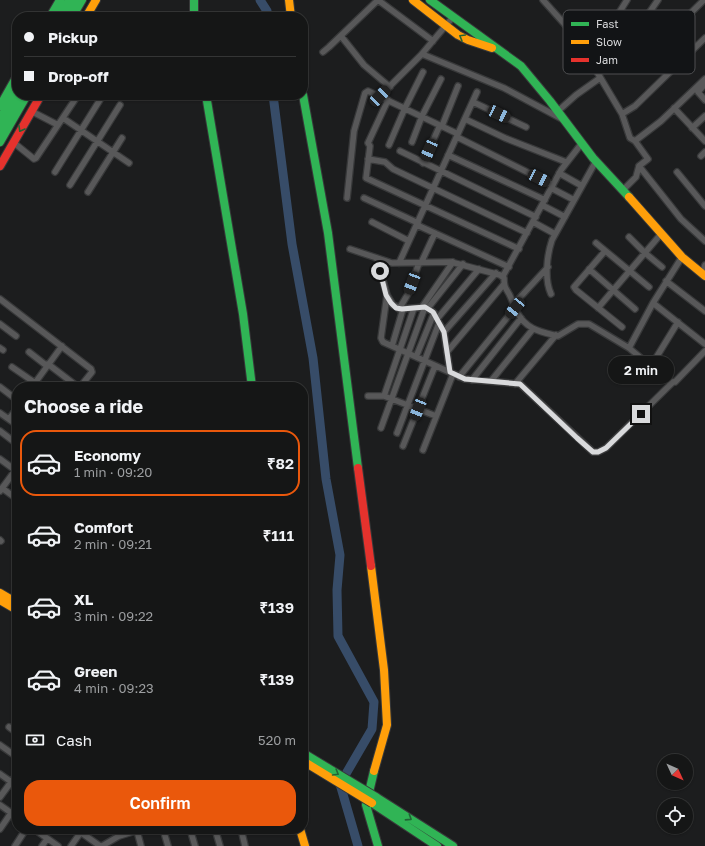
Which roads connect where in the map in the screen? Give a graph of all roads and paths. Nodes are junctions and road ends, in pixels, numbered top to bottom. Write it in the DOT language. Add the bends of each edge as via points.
graph roads {
  1 [pos="60,0"];
  2 [pos="69,0"];
  3 [pos="76,0"];
  4 [pos="82,0"];
  5 [pos="96,0"];
  6 [pos="194,0"];
  7 [pos="289,0"];
  8 [pos="378,0"];
  9 [pos="413,0"];
  10 [pos="430,0"];
  11 [pos="543,0"];
  12 [pos="627,0"];
  13 [pos="658,0"];
  14 [pos="704,0"];
  15 [pos="621,10"];
  16 [pos="651,10"];
  17 [pos="694,10"];
  18 [pos="53,12"];
  19 [pos="62,12"];
  20 [pos="69,12"];
  21 [pos="75,12"];
  22 [pos="89,12"];
  23 [pos="194,12"];
  24 [pos="290,12"];
  25 [pos="453,18"];
  26 [pos="563,22"];
  27 [pos="446,26"];
  28 [pos="341,36"];
  29 [pos="705,38"];
  30 [pos="433,41"];
  31 [pos="695,48"];
  32 [pos="498,50"];
  33 [pos="323,52"];
  34 [pos="422,54"];
  35 [pos="423,72"];
  36 [pos="598,74"];
  37 [pos="668,74"];
  38 [pos="600,78"];
  39 [pos="441,79"];
  40 [pos="705,79"];
  41 [pos="705,84"];
  42 [pos="12,85"];
  43 [pos="390,86"];
  44 [pos="458,86"];
  45 [pos="477,92"];
  46 [pos="380,96"];
  47 [pos="12,99"];
  48 [pos="18,100"];
  49 [pos="24,100"];
  50 [pos="38,100"];
  51 [pos="75,100"];
  52 [pos="100,100"];
  53 [pos="207,100"];
  54 [pos="304,100"];
  55 [pos="388,100"];
  56 [pos="705,100"];
  57 [pos="473,102"];
  58 [pos="120,105"];
  59 [pos="0,106"];
  60 [pos="405,108"];
  61 [pos="674,108"];
  62 [pos="32,111"];
  63 [pos="558,111"];
  64 [pos="622,114"];
  65 [pos="422,116"];
  66 [pos="705,116"];
  67 [pos="63,118"];
  68 [pos="0,119"];
  69 [pos="465,119"];
  70 [pos="564,120"];
  71 [pos="441,125"];
  72 [pos="58,126"];
  73 [pos="526,127"];
  74 [pos="692,128"];
  75 [pos="0,131"];
  76 [pos="81,131"];
  77 [pos="458,135"];
  78 [pos="122,138"];
  79 [pos="704,139"];
  80 [pos="97,141"];
  81 [pos="0,142"];
  82 [pos="13,142"];
  83 [pos="412,142"];
  84 [pos="635,142"];
  85 [pos="582,143"];
  86 [pos="389,146"];
  87 [pos="113,151"];
  88 [pos="400,151"];
  89 [pos="448,155"];
  90 [pos="368,159"];
  91 [pos="596,161"];
  92 [pos="129,162"];
  93 [pos="566,162"];
  94 [pos="423,163"];
  95 [pos="0,166"];
  96 [pos="639,166"];
  97 [pos="55,172"];
  98 [pos="441,172"];
  99 [pos="677,172"];
  100 [pos="559,173"];
  101 [pos="70,185"];
  102 [pos="552,186"];
  103 [pos="582,186"];
  104 [pos="433,188"];
  105 [pos="624,190"];
  106 [pos="88,192"];
  107 [pos="346,198"];
  108 [pos="364,198"];
  109 [pos="574,200"];
  110 [pos="544,203"];
  111 [pos="425,206"];
  112 [pos="705,206"];
  113 [pos="565,217"];
  114 [pos="534,220"];
  115 [pos="372,222"];
  116 [pos="417,224"];
  117 [pos="435,233"];
  118 [pos="527,233"];
  119 [pos="555,234"];
  120 [pos="661,234"];
  121 [pos="629,237"];
  122 [pos="409,241"];
  123 [pos="705,241"];
  124 [pos="596,243"];
  125 [pos="350,248"];
  126 [pos="519,249"];
  127 [pos="605,251"];
  128 [pos="645,253"];
  129 [pos="682,256"];
  130 [pos="377,259"];
  131 [pos="454,262"];
  132 [pos="400,263"];
  133 [pos="420,263"];
  134 [pos="463,264"];
  135 [pos="509,267"];
  136 [pos="548,267"];
  137 [pos="662,267"];
  138 [pos="704,267"];
  139 [pos="479,269"];
  140 [pos="589,269"];
  141 [pos="629,272"];
  142 [pos="496,273"];
  143 [pos="503,276"];
  144 [pos="705,276"];
  145 [pos="666,281"];
  146 [pos="504,284"];
  147 [pos="649,287"];
  148 [pos="613,290"];
  149 [pos="552,294"];
  150 [pos="386,295"];
  151 [pos="0,299"];
  152 [pos="653,303"];
  153 [pos="514,306"];
  154 [pos="425,307"];
  155 [pos="414,308"];
  156 [pos="598,308"];
  157 [pos="401,309"];
  158 [pos="635,309"];
  159 [pos="705,311"];
  160 [pos="434,313"];
  161 [pos="521,318"];
  162 [pos="438,321"];
  163 [pos="678,322"];
  164 [pos="0,324"];
  165 [pos="622,327"];
  166 [pos="533,329"];
  167 [pos="444,332"];
  168 [pos="556,335"];
  169 [pos="16,336"];
  170 [pos="705,344"];
  171 [pos="62,346"];
  172 [pos="392,346"];
  173 [pos="629,348"];
  174 [pos="400,349"];
  175 [pos="705,351"];
  176 [pos="28,352"];
  177 [pos="447,352"];
  178 [pos="409,353"];
  179 [pos="416,357"];
  180 [pos="425,361"];
  181 [pos="48,365"];
  182 [pos="435,366"];
  183 [pos="651,366"];
  184 [pos="12,367"];
  185 [pos="451,373"];
  186 [pos="459,377"];
  187 [pos="472,380"];
  188 [pos="491,381"];
  189 [pos="30,382"];
  190 [pos="36,382"];
  191 [pos="72,382"];
  192 [pos="83,382"];
  193 [pos="251,382"];
  194 [pos="672,382"];
  195 [pos="515,384"];
  196 [pos="0,387"];
  197 [pos="12,396"];
  198 [pos="368,396"];
  199 [pos="384,396"];
  200 [pos="392,399"];
  201 [pos="408,405"];
  202 [pos="418,409"];
  203 [pos="0,413"];
  204 [pos="12,415"];
  205 [pos="436,416"];
  206 [pos="9,419"];
  207 [pos="12,421"];
  208 [pos="381,428"];
  209 [pos="0,432"];
  210 [pos="397,433"];
  211 [pos="12,440"];
  212 [pos="403,446"];
  213 [pos="423,450"];
  214 [pos="0,459"];
  215 [pos="12,466"];
  216 [pos="12,475"];
  217 [pos="1,490"];
  218 [pos="12,496"];
  219 [pos="9,727"];
  220 [pos="12,729"];
  221 [pos="0,745"];
  222 [pos="12,753"];
  223 [pos="308,756"];
  224 [pos="308,764"];
  225 [pos="0,774"];
  226 [pos="11,782"];
  227 [pos="0,798"];
  228 [pos="374,800"];
  229 [pos="0,805"];
  230 [pos="11,813"];
  231 [pos="0,829"];
  232 [pos="22,834"];
  233 [pos="40,834"];
  234 [pos="77,834"];
  235 [pos="83,834"];
  236 [pos="126,834"];
  237 [pos="140,834"];
  238 [pos="164,834"];
  239 [pos="191,834"];
  240 [pos="216,834"];
  241 [pos="241,834"];
  242 [pos="301,834"];
  243 [pos="47,839"];
  244 [pos="14,846"];
  245 [pos="42,846"];
  246 [pos="58,846"];
  247 [pos="71,846"];
  248 [pos="101,846"];
  249 [pos="141,846"];
  250 [pos="168,846"];
  251 [pos="195,846"];
  252 [pos="220,846"];
  253 [pos="245,846"];
  254 [pos="305,846"];
  255 [pos="378,846"];
  256 [pos="437,846"];
  257 [pos="452,846"];
  1 -- 18 [label="street"];
  2 -- 19 [label="street"];
  3 -- 20 [label="street"];
  4 -- 21 [label="street"];
  5 -- 22 [label="street"];
  6 -- 23 [label="street"];
  7 -- 24 [label="street"];
  8 -- 28 [label="street"];
  8 -- 30 [label="street"];
  9 -- 27 [label="street"];
  10 -- 25 [label="street"];
  11 -- 26 [label="street"];
  12 -- 15 [label="street"];
  13 -- 16 [label="street"];
  14 -- 17 [label="street"];
  25 -- 27 [label="street"];
  25 -- 32 [label="street"];
  27 -- 30 [label="street"];
  32 -- 27 [label="street, one-way" via="463,38"];
  28 -- 33 [label="street"];
  28 -- 43 [label="street" via="364,65"];
  29 -- 31 [label="street"];
  30 -- 34 [label="street"];
  32 -- 63 [label="street" via="521,66"];
  34 -- 43 [label="street"];
  34 -- 70 [label="street" via="504,88"];
  35 -- 60 [label="street"];
  36 -- 38 [label="street"];
  37 -- 64 [label="street" via="635,106"];
  38 -- 63 [label="street"];
  38 -- 64 [label="street"];
  39 -- 65 [label="street"];
  40 -- 61 [label="street"];
  41 -- 56 [label="street" via="698,92"];
  42 -- 59 [label="street"];
  43 -- 46 [label="street"];
  44 -- 71 [label="street"];
  45 -- 57 [label="street"];
  46 -- 55 [label="street"];
  46 -- 107 [label="street" via="369,91 365,93 354,131"];
  47 -- 68 [label="street"];
  48 -- 75 [label="street"];
  49 -- 81 [label="street"];
  50 -- 62 [label="street"];
  51 -- 67 [label="street"];
  52 -- 76 [label="street"];
  53 -- 193 [label="street" via="244,314"];
  54 -- 255 [label="street" via="328,233 384,670 387,724 366,805"];
  55 -- 60 [label="street"];
  55 -- 90 [label="street" via="368,143"];
  57 -- 69 [label="street"];
  57 -- 73 [label="street"];
  58 -- 80 [label="street"];
  60 -- 65 [label="street"];
  60 -- 86 [label="street"];
  61 -- 74 [label="street"];
  61 -- 84 [label="street"];
  62 -- 72 [label="street"];
  62 -- 82 [label="street, one-way"];
  63 -- 70 [label="street"];
  64 -- 84 [label="street" via="630,138"];
  65 -- 71 [label="street"];
  65 -- 83 [label="street"];
  66 -- 74 [label="street"];
  67 -- 72 [label="street"];
  67 -- 76 [label="street"];
  69 -- 77 [label="street"];
  69 -- 93 [label="street"];
  70 -- 85 [label="street"];
  71 -- 77 [label="street"];
  71 -- 94 [label="street"];
  72 -- 82 [label="street" via="36,158"];
  74 -- 79 [label="street"];
  76 -- 80 [label="street"];
  76 -- 97 [label="street"];
  77 -- 89 [label="street"];
  77 -- 102 [label="street"];
  78 -- 87 [label="street"];
  80 -- 87 [label="street"];
  80 -- 101 [label="street"];
  82 -- 95 [label="street"];
  84 -- 96 [label="street" via="648,159"];
  85 -- 91 [label="street"];
  85 -- 93 [label="street"];
  87 -- 92 [label="street"];
  87 -- 106 [label="street"];
  88 -- 94 [label="street"];
  89 -- 98 [label="street"];
  89 -- 110 [label="street"];
  90 -- 104 [label="street" via="385,162 393,169"];
  90 -- 111 [label="street" via="366,178"];
  91 -- 103 [label="street"];
  91 -- 105 [label="street"];
  93 -- 100 [label="street"];
  94 -- 98 [label="street"];
  96 -- 105 [label="street" via="636,177"];
  96 -- 123 [label="street" via="681,219"];
  98 -- 104 [label="street"];
  98 -- 114 [label="street"];
  99 -- 112 [label="street"];
  100 -- 102 [label="street"];
  100 -- 103 [label="street"];
  102 -- 109 [label="street"];
  102 -- 110 [label="street"];
  103 -- 109 [label="street"];
  104 -- 111 [label="street"];
  104 -- 118 [label="street"];
  105 -- 120 [label="street"];
  108 -- 116 [label="street"];
  109 -- 113 [label="street"];
  110 -- 113 [label="street"];
  110 -- 114 [label="street"];
  111 -- 116 [label="street"];
  111 -- 126 [label="street"];
  113 -- 119 [label="street"];
  114 -- 118 [label="street"];
  114 -- 119 [label="street"];
  115 -- 122 [label="street"];
  116 -- 117 [label="street"];
  116 -- 122 [label="street"];
  117 -- 133 [label="street"];
  117 -- 135 [label="street"];
  118 -- 126 [label="street"];
  119 -- 136 [label="street" via="549,248"];
  120 -- 128 [label="street"];
  120 -- 129 [label="street"];
  121 -- 128 [label="street"];
  122 -- 132 [label="street"];
  124 -- 127 [label="street"];
  125 -- 130 [label="street"];
  126 -- 135 [label="street"];
  127 -- 140 [label="street"];
  127 -- 141 [label="street"];
  128 -- 137 [label="street"];
  128 -- 141 [label="street"];
  129 -- 138 [label="street"];
  129 -- 144 [label="street"];
  129 -- 145 [label="street"];
  130 -- 132 [label="street"];
  130 -- 150 [label="street"];
  131 -- 133 [label="street"];
  131 -- 134 [label="street"];
  131 -- 154 [label="street"];
  132 -- 133 [label="street"];
  133 -- 157 [label="street"];
  134 -- 139 [label="street"];
  134 -- 154 [label="street"];
  135 -- 143 [label="street"];
  136 -- 149 [label="street" via="548,288"];
  136 -- 153 [label="street"];
  139 -- 142 [label="street"];
  139 -- 162 [label="street"];
  140 -- 148 [label="street"];
  140 -- 156 [label="street" via="574,287"];
  141 -- 147 [label="street"];
  141 -- 148 [label="street"];
  142 -- 143 [label="street"];
  142 -- 167 [label="street"];
  143 -- 146 [label="street"];
  145 -- 152 [label="street"];
  145 -- 159 [label="street"];
  146 -- 153 [label="street"];
  146 -- 177 [label="street"];
  148 -- 156 [label="street"];
  148 -- 158 [label="street"];
  150 -- 157 [label="street" via="393,305"];
  150 -- 172 [label="street" via="381,339"];
  151 -- 171 [label="street"];
  152 -- 163 [label="street"];
  152 -- 173 [label="street"];
  153 -- 161 [label="street"];
  153 -- 186 [label="street"];
  154 -- 155 [label="street"];
  154 -- 160 [label="street"];
  154 -- 178 [label="street"];
  155 -- 157 [label="street"];
  155 -- 174 [label="street"];
  156 -- 165 [label="street"];
  157 -- 172 [label="street"];
  160 -- 162 [label="street"];
  160 -- 179 [label="street"];
  161 -- 166 [label="street"];
  161 -- 187 [label="street"];
  162 -- 167 [label="street"];
  162 -- 180 [label="street"];
  163 -- 170 [label="street"];
  163 -- 183 [label="street"];
  164 -- 169 [label="street"];
  166 -- 168 [label="street"];
  166 -- 188 [label="street"];
  167 -- 177 [label="street"];
  168 -- 173 [label="street" via="565,333 578,324 586,323"];
  168 -- 195 [label="street"];
  171 -- 181 [label="street"];
  171 -- 192 [label="street" via="92,370"];
  172 -- 174 [label="street"];
  173 -- 183 [label="street"];
  174 -- 178 [label="street"];
  174 -- 199 [label="street"];
  175 -- 194 [label="street" via="675,382"];
  176 -- 181 [label="street"];
  177 -- 185 [label="street"];
  178 -- 179 [label="street"];
  178 -- 200 [label="street"];
  179 -- 180 [label="street"];
  180 -- 182 [label="street"];
  180 -- 201 [label="street"];
  181 -- 190 [label="street"];
  181 -- 191 [label="street"];
  182 -- 185 [label="street"];
  182 -- 202 [label="street"];
  183 -- 194 [label="street"];
  184 -- 189 [label="street"];
  185 -- 186 [label="street"];
  185 -- 205 [label="street"];
  186 -- 187 [label="street"];
  187 -- 188 [label="street"];
  188 -- 195 [label="street"];
  194 -- 195 [label="street" via="606,448 598,452 589,449 520,384"];
  196 -- 197 [label="street"];
  198 -- 199 [label="street"];
  199 -- 200 [label="street"];
  200 -- 201 [label="street"];
  200 -- 208 [label="street"];
  201 -- 202 [label="street"];
  201 -- 210 [label="street"];
  202 -- 205 [label="street"];
  202 -- 212 [label="street"];
  203 -- 206 [label="street"];
  204 -- 206 [label="street"];
  205 -- 213 [label="street"];
  206 -- 207 [label="street"];
  209 -- 211 [label="street"];
  214 -- 215 [label="street"];
  216 -- 217 [label="street"];
  217 -- 218 [label="street"];
  219 -- 220 [label="street"];
  221 -- 222 [label="street"];
  223 -- 228 [label="street, one-way, bridge"];
  224 -- 228 [label="street, bridge"];
  225 -- 226 [label="street"];
  226 -- 227 [label="street"];
  228 -- 256 [label="street"];
  228 -- 257 [label="street, one-way"];
  229 -- 230 [label="street"];
  230 -- 231 [label="street"];
  232 -- 244 [label="street"];
  233 -- 243 [label="street"];
  234 -- 247 [label="street"];
  235 -- 248 [label="street"];
  236 -- 248 [label="street"];
  237 -- 249 [label="street"];
  238 -- 250 [label="street"];
  239 -- 251 [label="street"];
  240 -- 252 [label="street"];
  241 -- 253 [label="street"];
  242 -- 254 [label="street"];
  243 -- 245 [label="street"];
  243 -- 246 [label="street"];
}
